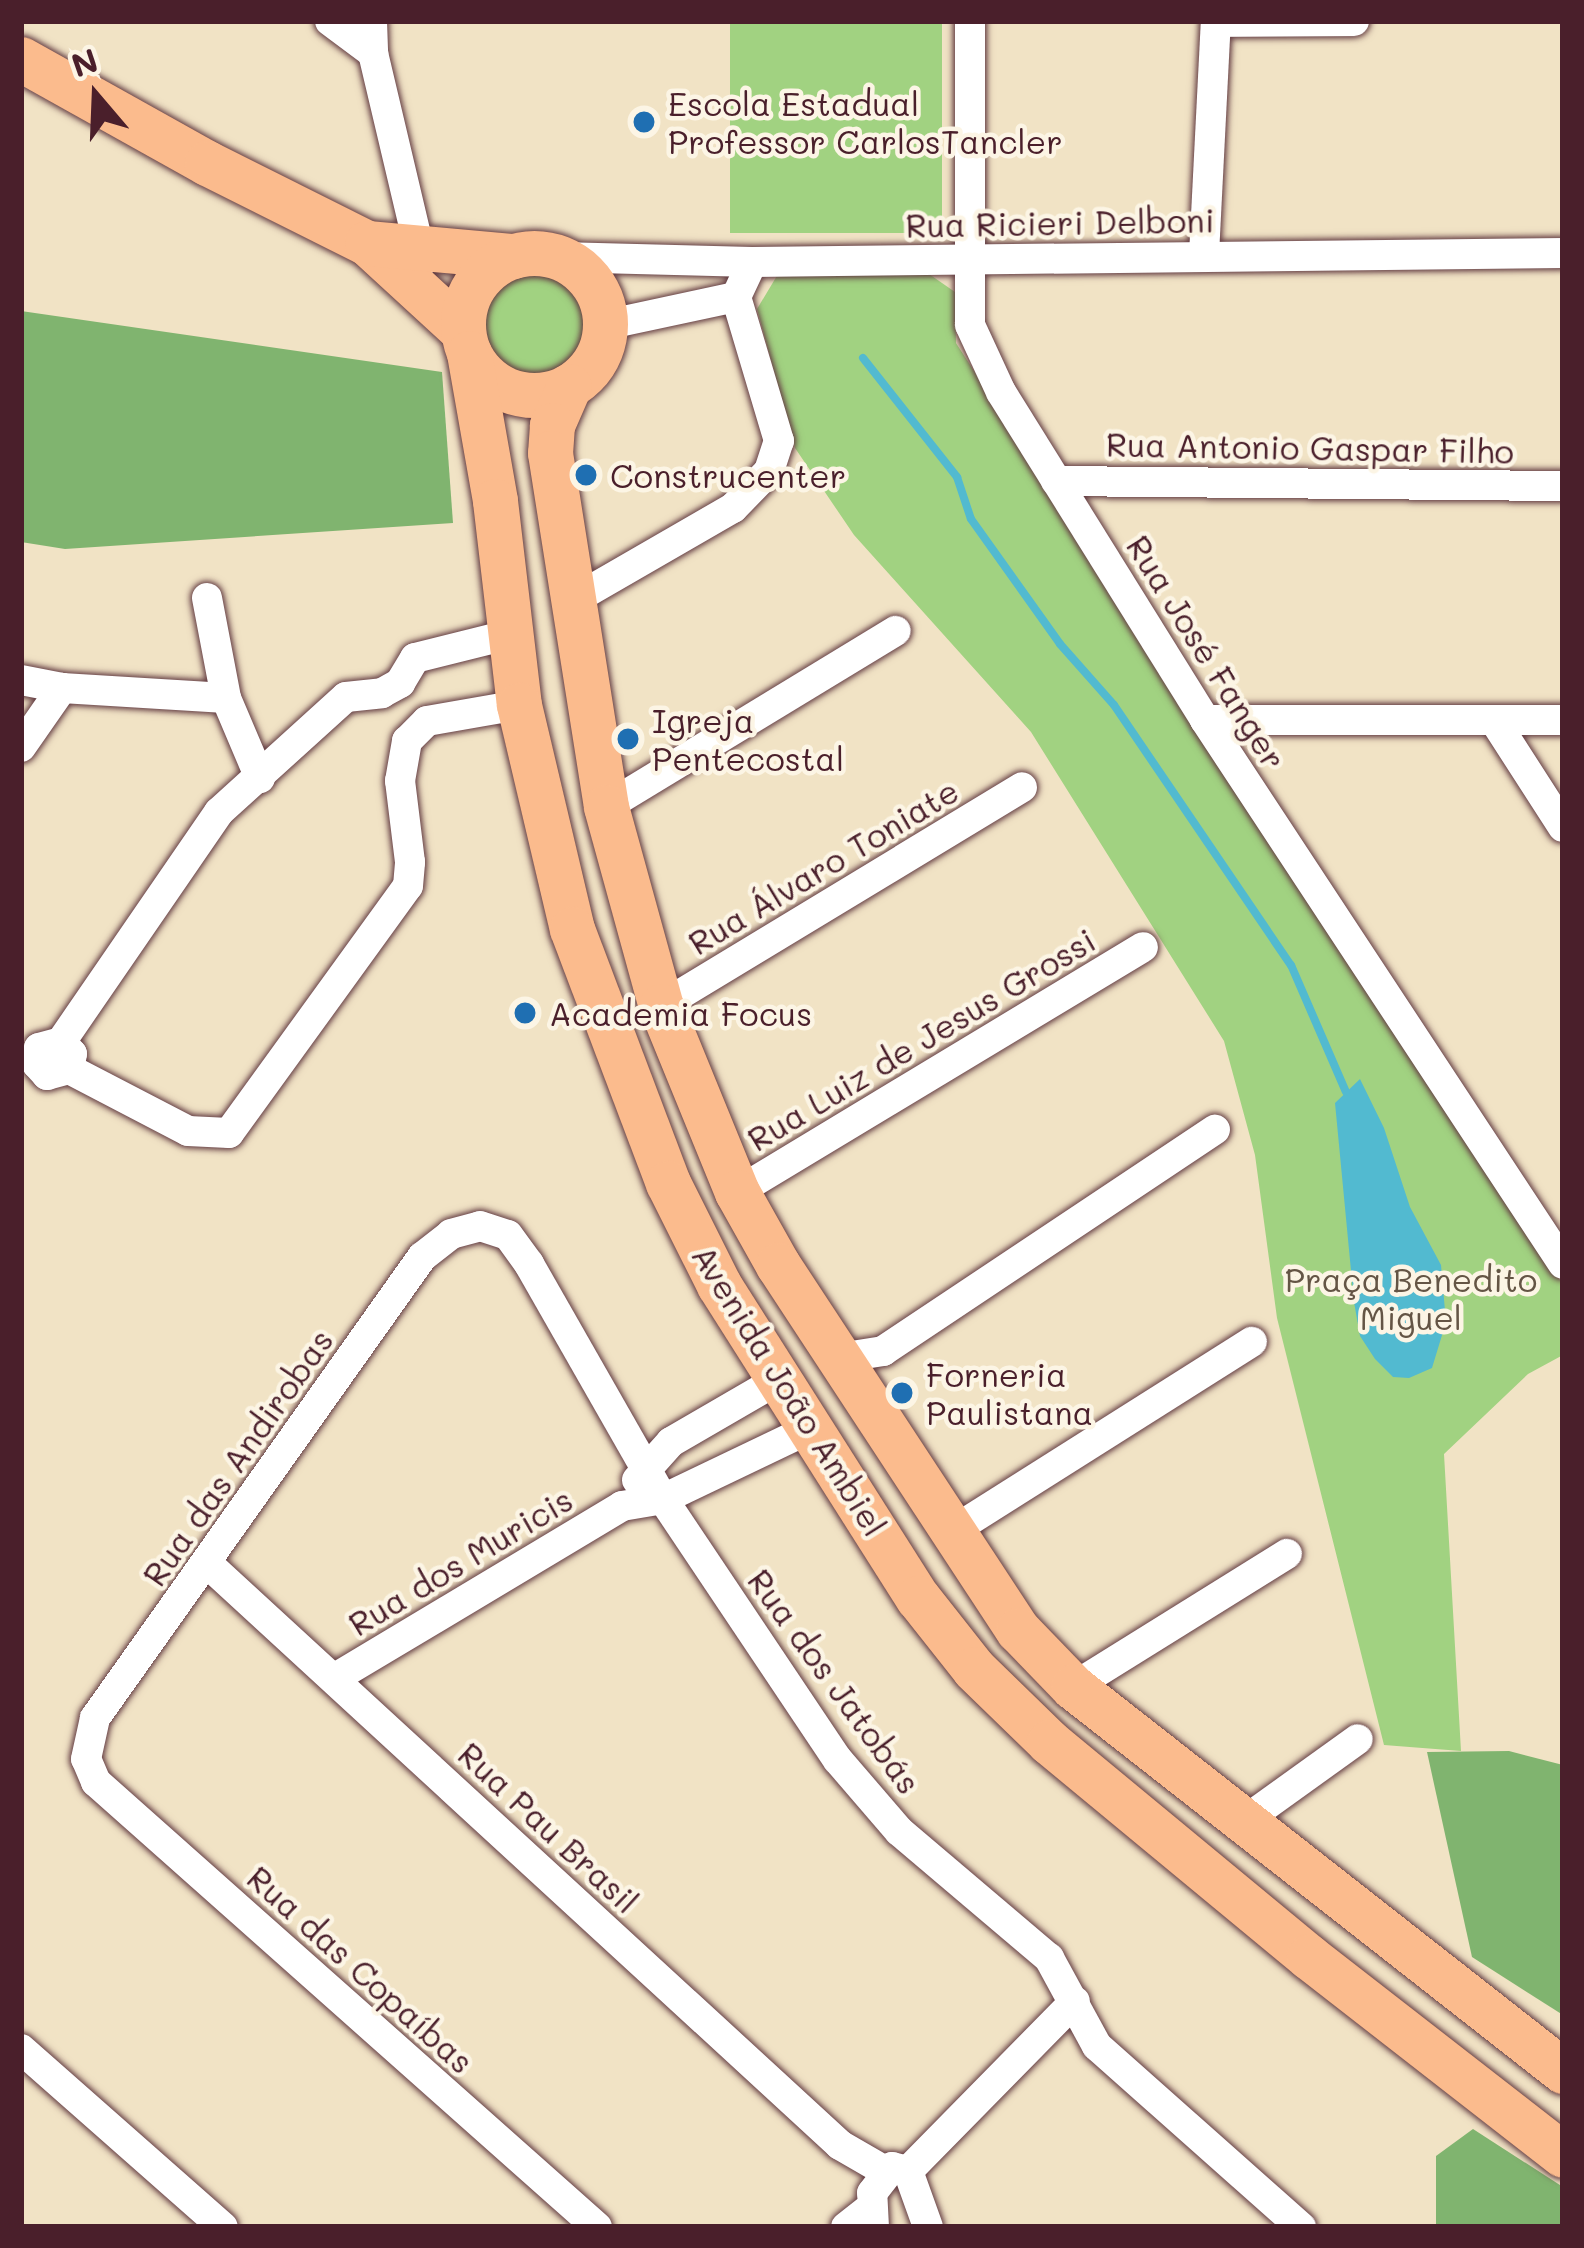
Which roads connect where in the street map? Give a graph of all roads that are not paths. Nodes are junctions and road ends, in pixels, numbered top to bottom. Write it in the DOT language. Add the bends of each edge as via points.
graph roads {
  1 [pos="330,21"];
  2 [pos="372,21"];
  3 [pos="970,21"];
  4 [pos="1216,21"];
  5 [pos="1354,21"];
  6 [pos="374,53"];
  7 [pos="21,59"];
  8 [pos="1563,253"];
  9 [pos="1204,255"];
  10 [pos="513,256"];
  11 [pos="559,257"];
  12 [pos="971,260"];
  13 [pos="752,262"];
  14 [pos="422,268"];
  15 [pos="736,297"];
  16 [pos="605,325"];
  17 [pos="466,342"];
  18 [pos="569,386"];
  19 [pos="1056,481"];
  20 [pos="1563,486"];
  21 [pos="207,598"];
  22 [pos="570,602"];
  23 [pos="896,631"];
  24 [pos="507,635"];
  25 [pos="21,680"];
  26 [pos="62,688"];
  27 [pos="226,698"];
  28 [pos="519,706"];
  29 [pos="1205,720"];
  30 [pos="1494,720"];
  31 [pos="1563,720"];
  32 [pos="21,747"];
  33 [pos="260,778"];
  34 [pos="1022,787"];
  35 [pos="606,807"];
  36 [pos="1563,827"];
  37 [pos="1143,947"];
  38 [pos="661,1006"];
  39 [pos="1215,1130"];
  40 [pos="737,1192"];
  41 [pos="480,1226"];
  42 [pos="1563,1264"];
  43 [pos="1252,1342"];
  44 [pos="861,1355"];
  45 [pos="778,1380"];
  46 [pos="864,1399"];
  47 [pos="811,1428"];
  48 [pos="645,1468"];
  49 [pos="663,1499"];
  50 [pos="622,1506"];
  51 [pos="951,1532"];
  52 [pos="1287,1554"];
  53 [pos="208,1564"];
  54 [pos="335,1678"];
  55 [pos="1073,1687"];
  56 [pos="1358,1739"];
  57 [pos="86,1759"];
  58 [pos="1244,1821"];
  59 [pos="1075,2001"];
  60 [pos="21,2049"];
  61 [pos="1563,2071"];
  62 [pos="1563,2155"];
  63 [pos="882,2198"];
  64 [pos="931,2225"];
  65 [pos="223,2227"];
  66 [pos="597,2227"];
  67 [pos="1300,2227"];
  1 -- 6 [label="street"];
  2 -- 6 [label="street"];
  3 -- 12 [label="street, Rua José Fanger"];
  4 -- 5 [label="street"];
  4 -- 9 [label="street"];
  6 -- 14 [label="street"];
  7 -- 14 [label="main road" via="188,153"];
  8 -- 9 [label="street, Rua Ricieri Delboni"];
  9 -- 12 [label="street, Rua Ricieri Delboni"];
  10 -- 11 [label="main road"];
  10 -- 14 [label="main road"];
  10 -- 17 [label="main road" via="474,284"];
  11 -- 13 [label="street, Rua Ricieri Delboni"];
  11 -- 16 [label="main road" via="595,286"];
  12 -- 13 [label="street, Rua Ricieri Delboni"];
  12 -- 19 [label="street, Rua José Fanger" via="970,325 1000,392"];
  13 -- 15 [label="street"];
  14 -- 17 [label="main road"];
  15 -- 16 [label="street"];
  15 -- 22 [label="street" via="779,441 770,471 733,508"];
  16 -- 18 [label="main road, Avenida João Ambiel" via="600,352"];
  17 -- 18 [label="main road" via="500,387 547,394"];
  17 -- 24 [label="main road, Avenida João Ambiel" via="495,502"];
  18 -- 22 [label="main road, Avenida João Ambiel" via="550,453"];
  19 -- 20 [label="street, Rua Antonio Gaspar Filho"];
  19 -- 29 [label="street, Rua José Fanger"];
  21 -- 27 [label="street"];
  22 -- 35 [label="main road, Avenida João Ambiel"];
  23 -- 35 [label="street"];
  24 -- 28 [label="main road, Avenida João Ambiel"];
  24 -- 33 [label="street" via="415,658 400,683 346,697"];
  25 -- 26 [label="street"];
  26 -- 27 [label="street"];
  26 -- 32 [label="street"];
  27 -- 33 [label="street"];
  28 -- 33 [label="street" via="427,721 407,741 400,781 407,886 229,1132 188,1131 65,1056 220,812"];
  28 -- 45 [label="main road, Avenida João Ambiel" via="572,928 622,1073 678,1204"];
  29 -- 30 [label="street"];
  29 -- 42 [label="street, Rua José Fanger"];
  30 -- 31 [label="street"];
  30 -- 36 [label="street"];
  34 -- 38 [label="street, Rua Álvaro Toniate"];
  35 -- 38 [label="main road, Avenida João Ambiel"];
  37 -- 40 [label="street, Rua Luiz de Jesus Grossi"];
  38 -- 40 [label="main road, Avenida João Ambiel"];
  39 -- 44 [label="street"];
  40 -- 44 [label="main road, Avenida João Ambiel"];
  41 -- 48 [label="street, Rua dos Jatobás" via="508,1235 529,1264"];
  41 -- 53 [label="street, Rua das Andirobas" via="451,1234 422,1257"];
  43 -- 51 [label="street"];
  44 -- 45 [label="main road" via="811,1359"];
  44 -- 46 [label="main road, Avenida João Ambiel"];
  45 -- 47 [label="main road, Avenida João Ambiel"];
  45 -- 48 [label="street, Rua dos Muricis" via="671,1442"];
  46 -- 47 [label="main road" via="848,1423"];
  46 -- 51 [label="main road, Avenida João Ambiel"];
  47 -- 49 [label="street, Rua dos Muricis"];
  47 -- 62 [label="main road, Avenida João Ambiel" via="918,1598 974,1669 1049,1742"];
  48 -- 49 [label="street, Rua dos Jatobás"];
  48 -- 50 [label="street, Rua dos Muricis"];
  49 -- 50 [label="street, Rua dos Muricis"];
  49 -- 59 [label="street, Rua dos Jatobás" via="838,1760 899,1831 1049,1958"];
  50 -- 54 [label="street, Rua dos Muricis"];
  51 -- 55 [label="main road, Avenida João Ambiel" via="1018,1630"];
  52 -- 55 [label="street"];
  53 -- 54 [label="street, Rua Pau Brasil"];
  53 -- 57 [label="street, Rua das Andirobas" via="94,1718"];
  54 -- 63 [label="street, Rua Pau Brasil" via="840,2145"];
  55 -- 58 [label="main road, Avenida João Ambiel"];
  56 -- 58 [label="street"];
  57 -- 66 [label="street, Rua das Copaíbas" via="96,1782"];
  58 -- 61 [label="main road, Avenida João Ambiel"];
  59 -- 63 [label="street"];
  59 -- 67 [label="street, Rua dos Jatobás" via="1096,2046"];
  60 -- 65 [label="street"];
  63 -- 64 [label="street"];
}
